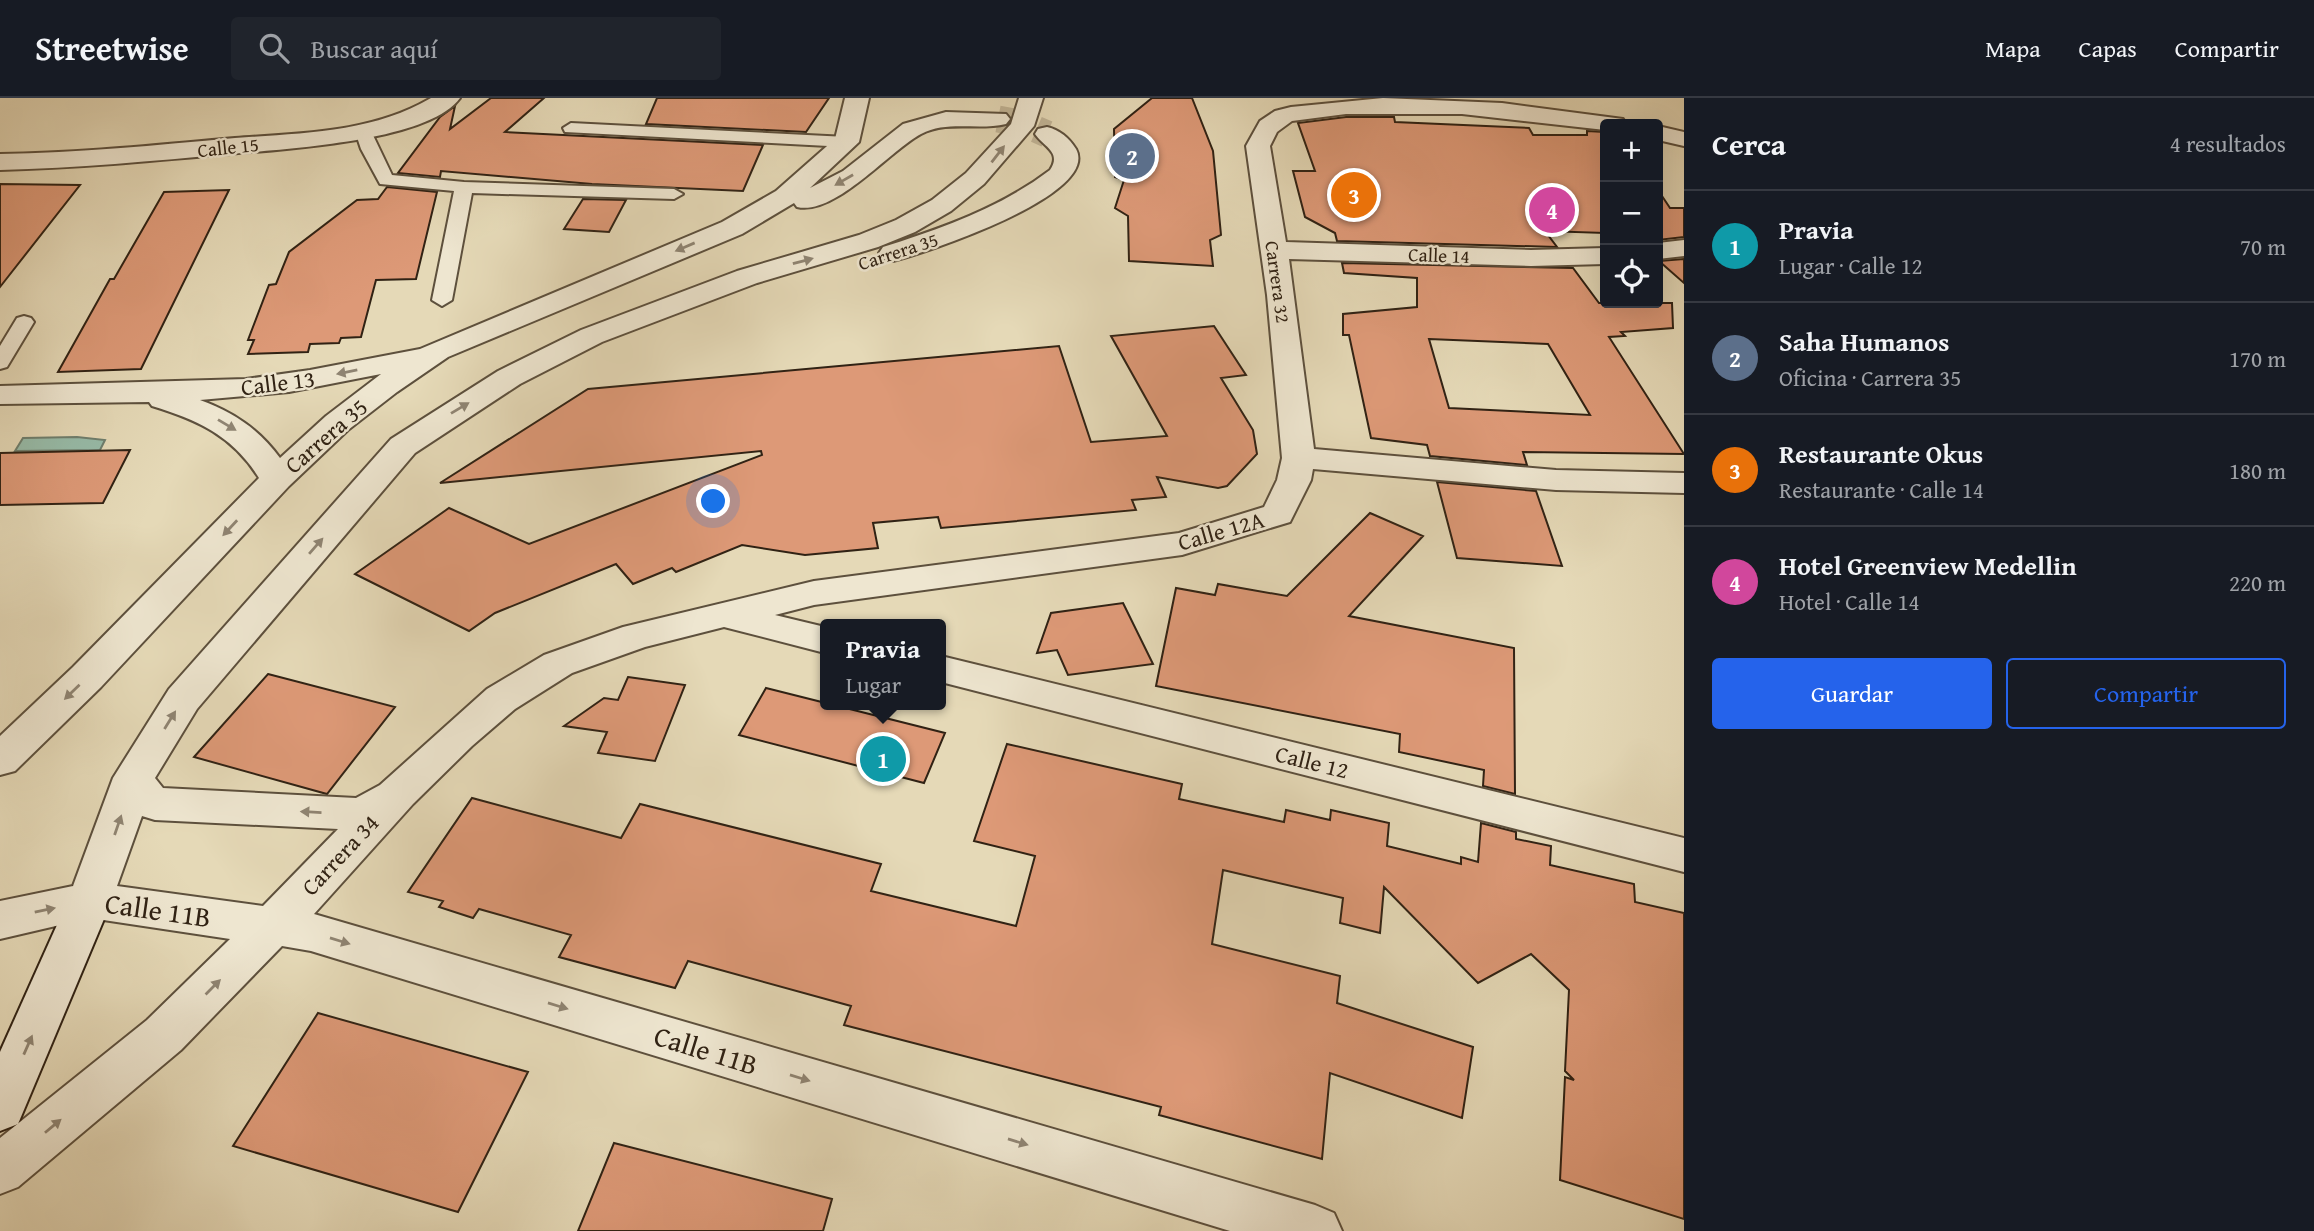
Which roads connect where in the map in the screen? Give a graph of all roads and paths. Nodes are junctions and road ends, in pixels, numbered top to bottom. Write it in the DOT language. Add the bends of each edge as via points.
graph roads {
  1 [pos="448,98"];
  2 [pos="857,98"];
  3 [pos="1031,98"];
  4 [pos="998,119"];
  5 [pos="1600,123"];
  6 [pos="571,128"];
  7 [pos="363,131"];
  8 [pos="1047,134"];
  9 [pos="1663,134"];
  10 [pos="1684,139"];
  11 [pos="847,142"];
  12 [pos="0,162"];
  13 [pos="464,187"];
  14 [pos="674,194"];
  15 [pos="732,228"];
  16 [pos="1684,248"];
  17 [pos="1274,250"];
  18 [pos="1663,250"];
  19 [pos="1600,256"];
  20 [pos="442,300"];
  21 [pos="674,304"];
  22 [pos="24,322"];
  23 [pos="437,351"];
  24 [pos="0,363"];
  25 [pos="116,391"];
  26 [pos="0,395"];
  27 [pos="1299,458"];
  28 [pos="277,479"];
  29 [pos="1684,483"];
  30 [pos="724,615"];
  31 [pos="820,639"];
  32 [pos="946,670"];
  33 [pos="0,760"];
  34 [pos="134,778"];
  35 [pos="398,793"];
  36 [pos="1684,855"];
  37 [pos="90,900"];
  38 [pos="0,919"];
  39 [pos="274,926"];
  40 [pos="0,1108"];
  41 [pos="0,1170"];
  42 [pos="1315,1231"];
  1 -- 7 [label="street, Calle 15" via="408,120"];
  2 -- 11 [label="street"];
  21 -- 3 [label="street, Carrera 35, one-way" via="915,222 957,197 998,156 1024,124"];
  4 -- 15 [label="street, Carrera 35, one-way" via="946,119 912,129 852,176 818,195"];
  5 -- 17 [label="street, Carrera 32" via="1389,104 1282,117 1265,127 1258,146"];
  6 -- 11 [label="lane"];
  7 -- 12 [label="street, Calle 15" via="141,155"];
  7 -- 13 [label="lane" via="386,180"];
  8 -- 21 [label="street, Carrera 35" via="1066,155 1061,173 955,233 805,282"];
  9 -- 10 [label="street"];
  11 -- 15 [label="street, Carrera 35" via="785,197"];
  13 -- 14 [label="lane"];
  13 -- 20 [label="lane"];
  15 -- 23 [label="street, Carrera 35, one-way"];
  16 -- 18 [label="street"];
  17 -- 19 [label="street, Calle 14"];
  17 -- 27 [label="street, Carrera 32"];
  34 -- 21 [label="street, Carrera 35, one-way" via="183,699 403,446 547,358"];
  22 -- 24 [label="lane"];
  23 -- 25 [label="street, Calle 13, one-way" via="376,367 259,386"];
  23 -- 28 [label="street, Carrera 35" via="337,423"];
  25 -- 26 [label="street, Calle 13"];
  25 -- 28 [label="street, Calle 13, one-way" via="201,410 234,427 259,449"];
  27 -- 29 [label="street" via="1556,480"];
  27 -- 30 [label="street, Calle 12A" via="1278,514 1193,541 814,593"];
  28 -- 33 [label="street, Carrera 35, one-way" via="88,677"];
  30 -- 31 [label="street"];
  30 -- 35 [label="street, Carrera 34" via="636,636 558,664 501,699"];
  32 -- 36 [label="street, Calle 12"];
  35 -- 34 [label="street, one-way" via="356,814 155,804 143,796"];
  37 -- 34 [label="street, Calle 11B, one-way"];
  35 -- 39 [label="street, Carrera 34"];
  38 -- 37 [label="street, Calle 11B, one-way"];
  37 -- 39 [label="street, Calle 11B"];
  40 -- 37 [label="street, one-way"];
  41 -- 39 [label="street, Carrera 34, one-way" via="164,1035"];
  39 -- 42 [label="street, Calle 11B, one-way" via="325,936"];
}
